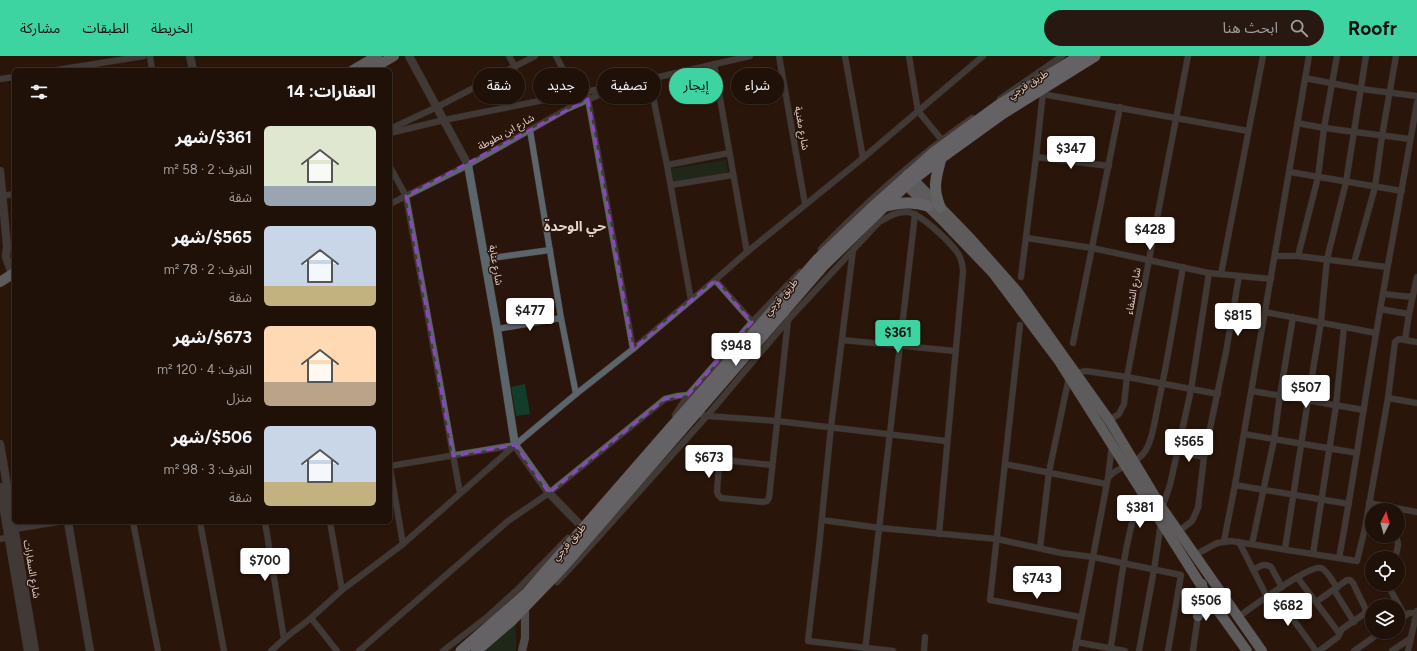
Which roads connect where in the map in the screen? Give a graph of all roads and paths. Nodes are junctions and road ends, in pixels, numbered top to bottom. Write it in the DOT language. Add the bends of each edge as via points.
graph roads {
  1 [pos="92,56"];
  2 [pos="144,56"];
  3 [pos="150,56"];
  4 [pos="190,56"];
  5 [pos="377,56"];
  6 [pos="394,56"];
  7 [pos="409,56"];
  8 [pos="509,56"];
  9 [pos="535,56"];
  10 [pos="556,56"];
  11 [pos="750,56"];
  12 [pos="779,56"];
  13 [pos="845,56"];
  14 [pos="909,56"];
  15 [pos="983,56"];
  16 [pos="1062,56"];
  17 [pos="1080,56"];
  18 [pos="1095,56"];
  19 [pos="1188,56"];
  20 [pos="1263,56"];
  21 [pos="1309,56"];
  22 [pos="1338,56"];
  23 [pos="1366,56"];
  24 [pos="1396,56"];
  25 [pos="94,64"];
  26 [pos="714,64"];
  27 [pos="515,67"];
  28 [pos="69,68"];
  29 [pos="152,68"];
  30 [pos="193,68"];
  31 [pos="356,68"];
  32 [pos="373,68"];
  33 [pos="562,68"];
  34 [pos="661,76"];
  35 [pos="12,77"];
  36 [pos="1305,78"];
  37 [pos="0,79"];
  38 [pos="1333,84"];
  39 [pos="1361,89"];
  40 [pos="1043,92"];
  41 [pos="1389,93"];
  42 [pos="1417,96"];
  43 [pos="533,102"];
  44 [pos="1417,102"];
  45 [pos="579,104"];
  46 [pos="589,104"];
  47 [pos="654,104"];
  48 [pos="437,107"];
  49 [pos="1120,108"];
  50 [pos="918,111"];
  51 [pos="1177,118"];
  52 [pos="444,120"];
  53 [pos="1297,123"];
  54 [pos="392,128"];
  55 [pos="1324,128"];
  56 [pos="530,130"];
  57 [pos="1248,131"];
  58 [pos="1354,131"];
  59 [pos="392,133"];
  60 [pos="1382,136"];
  61 [pos="1410,139"];
  62 [pos="941,140"];
  63 [pos="729,153"];
  64 [pos="1036,157"];
  65 [pos="863,158"];
  66 [pos="941,158"];
  67 [pos="468,165"];
  68 [pos="667,165"];
  69 [pos="1109,166"];
  70 [pos="0,171"];
  71 [pos="392,171"];
  72 [pos="1290,172"];
  73 [pos="733,175"];
  74 [pos="1318,177"];
  75 [pos="907,180"];
  76 [pos="1346,182"];
  77 [pos="671,185"];
  78 [pos="1376,187"];
  79 [pos="1402,191"];
  80 [pos="12,194"];
  81 [pos="2,196"];
  82 [pos="406,196"];
  83 [pos="392,203"];
  84 [pos="805,204"];
  85 [pos="885,206"];
  86 [pos="928,206"];
  87 [pos="940,208"];
  88 [pos="915,214"];
  89 [pos="1027,238"];
  90 [pos="968,241"];
  91 [pos="9,244"];
  92 [pos="1092,248"];
  93 [pos="550,250"];
  94 [pos="853,250"];
  95 [pos="747,252"];
  96 [pos="958,253"];
  97 [pos="1275,256"];
  98 [pos="1298,256"];
  99 [pos="485,259"];
  100 [pos="1327,259"];
  101 [pos="1149,260"];
  102 [pos="820,263"];
  103 [pos="1354,264"];
  104 [pos="1183,267"];
  105 [pos="12,268"];
  106 [pos="1387,268"];
  107 [pos="12,270"];
  108 [pos="12,271"];
  109 [pos="1209,272"];
  110 [pos="0,274"];
  111 [pos="1221,274"];
  112 [pos="1239,276"];
  113 [pos="1021,277"];
  114 [pos="1417,277"];
  115 [pos="1271,279"];
  116 [pos="715,280"];
  117 [pos="0,282"];
  118 [pos="1383,294"];
  119 [pos="1412,297"];
  120 [pos="691,300"];
  121 [pos="1380,309"];
  122 [pos="1265,312"];
  123 [pos="1409,314"];
  124 [pos="786,315"];
  125 [pos="1293,317"];
  126 [pos="561,318"];
  127 [pos="1321,322"];
  128 [pos="755,325"];
  129 [pos="1020,325"];
  130 [pos="1344,327"];
  131 [pos="497,329"];
  132 [pos="1376,333"];
  133 [pos="842,340"];
  134 [pos="1405,340"];
  135 [pos="1417,342"];
  136 [pos="1073,343"];
  137 [pos="901,345"];
  138 [pos="633,350"];
  139 [pos="955,351"];
  140 [pos="1073,375"];
  141 [pos="1127,377"];
  142 [pos="1162,385"];
  143 [pos="1191,390"];
  144 [pos="1252,391"];
  145 [pos="576,394"];
  146 [pos="1218,394"];
  147 [pos="688,395"];
  148 [pos="1280,395"];
  149 [pos="1388,398"];
  150 [pos="1308,400"];
  151 [pos="1417,403"];
  152 [pos="1336,406"];
  153 [pos="1364,410"];
  154 [pos="702,415"];
  155 [pos="1109,420"];
  156 [pos="777,421"];
  157 [pos="1100,425"];
  158 [pos="831,427"];
  159 [pos="890,434"];
  160 [pos="1244,434"];
  161 [pos="1274,440"];
  162 [pos="946,441"];
  163 [pos="0,444"];
  164 [pos="1112,444"];
  165 [pos="1302,444"];
  166 [pos="515,445"];
  167 [pos="1329,448"];
  168 [pos="1177,452"];
  169 [pos="1357,453"];
  170 [pos="453,456"];
  171 [pos="1204,457"];
  172 [pos="1130,463"];
  173 [pos="1005,464"];
  174 [pos="772,465"];
  175 [pos="392,467"];
  176 [pos="1050,472"];
  177 [pos="392,479"];
  178 [pos="1107,481"];
  179 [pos="1236,485"];
  180 [pos="0,487"];
  181 [pos="1264,489"];
  182 [pos="1142,490"];
  183 [pos="460,493"];
  184 [pos="549,493"];
  185 [pos="1293,495"];
  186 [pos="1321,499"];
  187 [pos="1369,503"];
  188 [pos="1349,504"];
  189 [pos="1162,508"];
  190 [pos="1405,510"];
  191 [pos="12,512"];
  192 [pos="1417,512"];
  193 [pos="822,520"];
  194 [pos="1162,522"];
  195 [pos="1365,523"];
  196 [pos="14,524"];
  197 [pos="46,524"];
  198 [pos="68,524"];
  199 [pos="133,524"];
  200 [pos="200,524"];
  201 [pos="265,524"];
  202 [pos="330,524"];
  203 [pos="880,528"];
  204 [pos="1364,528"];
  205 [pos="15,529"];
  206 [pos="585,530"];
  207 [pos="1179,531"];
  208 [pos="939,534"];
  209 [pos="8,535"];
  210 [pos="0,539"];
  211 [pos="997,539"];
  212 [pos="1224,541"];
  213 [pos="1239,542"];
  214 [pos="403,544"];
  215 [pos="1252,544"];
  216 [pos="1040,548"];
  217 [pos="1285,550"];
  218 [pos="1313,554"];
  219 [pos="1195,555"];
  220 [pos="1093,557"];
  221 [pos="1339,558"];
  222 [pos="1122,563"];
  223 [pos="1154,570"];
  224 [pos="1253,570"];
  225 [pos="1181,575"];
  226 [pos="1297,576"];
  227 [pos="1200,580"];
  228 [pos="557,582"];
  229 [pos="1282,587"];
  230 [pos="1335,589"];
  231 [pos="342,590"];
  232 [pos="1274,592"];
  233 [pos="1222,593"];
  234 [pos="1267,597"];
  235 [pos="1211,600"];
  236 [pos="1316,602"];
  237 [pos="525,606"];
  238 [pos="1417,612"];
  239 [pos="1198,616"];
  240 [pos="1405,616"];
  241 [pos="1080,617"];
  242 [pos="1238,617"];
  243 [pos="311,618"];
  244 [pos="1354,622"];
  245 [pos="1339,633"];
  246 [pos="925,637"];
  247 [pos="1411,638"];
  248 [pos="284,639"];
  249 [pos="1371,639"];
  250 [pos="1076,642"];
  251 [pos="865,650"];
  252 [pos="1110,650"];
  253 [pos="1193,650"];
  254 [pos="28,651"];
  255 [pos="35,651"];
  256 [pos="90,651"];
  257 [pos="158,651"];
  258 [pos="224,651"];
  259 [pos="271,651"];
  260 [pos="337,651"];
  261 [pos="359,651"];
  262 [pos="443,651"];
  263 [pos="461,651"];
  264 [pos="476,651"];
  265 [pos="522,651"];
  266 [pos="893,651"];
  267 [pos="924,651"];
  268 [pos="1075,651"];
  269 [pos="1125,651"];
  270 [pos="1139,651"];
  271 [pos="1168,651"];
  272 [pos="1247,651"];
  273 [pos="1262,651"];
  274 [pos="1316,651"];
  275 [pos="1319,651"];
  276 [pos="1354,651"];
  277 [pos="1392,651"];
  278 [pos="1408,651"];
  1 -- 25 [label="street"];
  2 -- 25 [label="street"];
  3 -- 29 [label="street"];
  4 -- 30 [label="street"];
  5 -- 31 [label="main road"];
  6 -- 32 [label="main road"];
  7 -- 48 [label="street, شارع عنابة"];
  8 -- 27 [label="street"];
  9 -- 27 [label="street"];
  10 -- 33 [label="street"];
  11 -- 26 [label="street, شارع ابن بطوطة"];
  12 -- 84 [label="street, شارع مغنية"];
  13 -- 65 [label="street"];
  14 -- 50 [label="street"];
  15 -- 50 [label="street"];
  16 -- 62 [label="street"];
  17 -- 75 [label="highway, طريق قرجي" via="999,105 932,154"];
  18 -- 40 [label="highway, طريق قرجي"];
  19 -- 51 [label="street, شارع الشفاء"];
  20 -- 57 [label="street"];
  21 -- 36 [label="street"];
  22 -- 38 [label="street"];
  23 -- 39 [label="street"];
  24 -- 41 [label="street"];
  25 -- 28 [label="street"];
  26 -- 34 [label="street, شارع ابن بطوطة"];
  26 -- 63 [label="street"];
  27 -- 48 [label="street"];
  35 -- 37 [label="street"];
  36 -- 38 [label="street"];
  36 -- 53 [label="street"];
  38 -- 39 [label="street"];
  38 -- 55 [label="street"];
  39 -- 41 [label="street"];
  39 -- 58 [label="street"];
  40 -- 49 [label="street"];
  40 -- 64 [label="street"];
  40 -- 66 [label="highway, طريق قرجي" via="1002,114"];
  41 -- 42 [label="street"];
  41 -- 60 [label="street"];
  43 -- 52 [label="street"];
  44 -- 61 [label="street"];
  45 -- 56 [label="street, شارع ابن بطوطة"];
  46 -- 138 [label="street"];
  47 -- 68 [label="street"];
  48 -- 52 [label="street, شارع عنابة"];
  48 -- 54 [label="street"];
  49 -- 51 [label="street"];
  49 -- 69 [label="street"];
  50 -- 62 [label="street"];
  50 -- 65 [label="street"];
  51 -- 57 [label="street"];
  51 -- 101 [label="street, شارع الشفاء"];
  52 -- 59 [label="street"];
  52 -- 67 [label="street, شارع عنابة"];
  53 -- 55 [label="street"];
  53 -- 72 [label="street"];
  55 -- 58 [label="street"];
  55 -- 74 [label="street"];
  56 -- 67 [label="street, شارع ابن بطوطة"];
  56 -- 93 [label="street"];
  57 -- 111 [label="street"];
  58 -- 60 [label="street"];
  58 -- 76 [label="street"];
  60 -- 61 [label="street"];
  60 -- 78 [label="street"];
  61 -- 79 [label="street"];
  62 -- 128 [label="street" via="831,238"];
  63 -- 68 [label="street"];
  63 -- 73 [label="street"];
  64 -- 69 [label="street"];
  64 -- 89 [label="street"];
  65 -- 84 [label="street"];
  66 -- 75 [label="highway, طريق قرجي"];
  66 -- 87 [label="highway" via="934,191"];
  67 -- 82 [label="street, شارع ابن بطوطة"];
  67 -- 99 [label="street, شارع عنابة"];
  68 -- 77 [label="street"];
  69 -- 92 [label="street"];
  70 -- 81 [label="street"];
  71 -- 82 [label="street"];
  72 -- 74 [label="street"];
  72 -- 97 [label="street"];
  73 -- 77 [label="street"];
  73 -- 95 [label="street"];
  74 -- 76 [label="street"];
  74 -- 98 [label="street"];
  75 -- 85 [label="highway, طريق قرجي"];
  75 -- 86 [label="main road"];
  75 -- 87 [label="main road"];
  75 -- 102 [label="highway, طريق قرجي" via="876,204"];
  76 -- 78 [label="street"];
  76 -- 100 [label="street"];
  77 -- 120 [label="street"];
  78 -- 79 [label="street"];
  78 -- 103 [label="street"];
  79 -- 106 [label="street"];
  80 -- 81 [label="street"];
  81 -- 91 [label="street"];
  82 -- 83 [label="street, شارع ابن بطوطة"];
  82 -- 170 [label="street"];
  84 -- 95 [label="street"];
  85 -- 86 [label="highway" via="907,202"];
  85 -- 102 [label="highway, طريق قرجي"];
  86 -- 90 [label="main road"];
  87 -- 90 [label="main road"];
  88 -- 94 [label="street" via="907,212 892,215 879,222"];
  88 -- 96 [label="street" via="924,219"];
  88 -- 137 [label="street"];
  89 -- 92 [label="street"];
  89 -- 113 [label="street"];
  90 -- 96 [label="street"];
  90 -- 140 [label="main road" via="1017,291"];
  91 -- 105 [label="street" via="6,257"];
  92 -- 101 [label="street"];
  92 -- 136 [label="street"];
  93 -- 99 [label="street"];
  93 -- 126 [label="street"];
  94 -- 124 [label="street"];
  94 -- 133 [label="street"];
  95 -- 116 [label="street"];
  96 -- 139 [label="street" via="963,272"];
  97 -- 98 [label="street"];
  97 -- 115 [label="street"];
  98 -- 100 [label="street"];
  99 -- 131 [label="street, شارع عنابة"];
  100 -- 103 [label="street"];
  100 -- 127 [label="street"];
  101 -- 104 [label="street"];
  101 -- 141 [label="street, شارع الشفاء"];
  102 -- 124 [label="highway, طريق قرجي"];
  102 -- 128 [label="highway, طريق قرجي"];
  103 -- 106 [label="street"];
  104 -- 109 [label="street"];
  104 -- 142 [label="street"];
  106 -- 118 [label="street"];
  107 -- 110 [label="main road"];
  108 -- 117 [label="main road"];
  109 -- 111 [label="street"];
  109 -- 143 [label="street"];
  111 -- 112 [label="street"];
  112 -- 115 [label="street"];
  112 -- 146 [label="street"];
  114 -- 119 [label="street"];
  115 -- 122 [label="street"];
  116 -- 120 [label="street"];
  116 -- 128 [label="street"];
  118 -- 119 [label="street"];
  118 -- 121 [label="street"];
  119 -- 123 [label="street"];
  120 -- 138 [label="street"];
  121 -- 123 [label="street"];
  121 -- 132 [label="street"];
  122 -- 125 [label="street"];
  122 -- 144 [label="street"];
  123 -- 134 [label="street"];
  124 -- 154 [label="highway, طريق قرجي"];
  124 -- 156 [label="street"];
  125 -- 127 [label="street"];
  125 -- 148 [label="street"];
  126 -- 131 [label="street"];
  126 -- 145 [label="street"];
  127 -- 130 [label="street"];
  127 -- 150 [label="street"];
  128 -- 147 [label="street"];
  128 -- 206 [label="highway, طريق قرجي"];
  129 -- 173 [label="street"];
  130 -- 132 [label="street"];
  130 -- 152 [label="street"];
  131 -- 166 [label="street, شارع عنابة"];
  132 -- 153 [label="street"];
  133 -- 137 [label="street"];
  133 -- 158 [label="street"];
  134 -- 135 [label="street"];
  134 -- 149 [label="street" via="1398,339 1395,342"];
  137 -- 139 [label="street"];
  137 -- 159 [label="street"];
  138 -- 145 [label="street"];
  139 -- 162 [label="street"];
  140 -- 141 [label="street" via="1086,371"];
  140 -- 155 [label="main road"];
  140 -- 157 [label="main road"];
  140 -- 176 [label="street"];
  141 -- 142 [label="street"];
  141 -- 155 [label="street, شارع الشفاء" via="1122,410"];
  142 -- 143 [label="street"];
  142 -- 172 [label="street" via="1152,433 1144,454"];
  143 -- 146 [label="street"];
  143 -- 168 [label="street"];
  144 -- 148 [label="street"];
  144 -- 160 [label="street"];
  145 -- 166 [label="street"];
  146 -- 171 [label="street"];
  147 -- 184 [label="street" via="665,399"];
  147 -- 206 [label="street" via="678,412"];
  148 -- 150 [label="street"];
  148 -- 161 [label="street"];
  149 -- 151 [label="street"];
  149 -- 187 [label="street"];
  150 -- 152 [label="street"];
  150 -- 165 [label="street"];
  152 -- 153 [label="street"];
  152 -- 167 [label="street"];
  153 -- 169 [label="street"];
  154 -- 156 [label="street"];
  154 -- 206 [label="highway, طريق قرجي"];
  154 -- 228 [label="street"];
  155 -- 157 [label="street, شارع الشفاء"];
  155 -- 172 [label="main road"];
  156 -- 158 [label="street"];
  156 -- 174 [label="street"];
  157 -- 164 [label="main road"];
  158 -- 159 [label="street"];
  158 -- 193 [label="street"];
  159 -- 162 [label="street"];
  159 -- 203 [label="street"];
  160 -- 161 [label="street"];
  160 -- 179 [label="street"];
  161 -- 165 [label="street"];
  161 -- 181 [label="street"];
  162 -- 208 [label="street"];
  163 -- 191 [label="street, شارع السفارات"];
  164 -- 172 [label="main road"];
  164 -- 178 [label="street"];
  165 -- 167 [label="street"];
  165 -- 185 [label="street"];
  166 -- 170 [label="street"];
  166 -- 183 [label="street"];
  166 -- 184 [label="street, شارع عنابة"];
  167 -- 169 [label="street"];
  167 -- 186 [label="street"];
  168 -- 171 [label="street"];
  168 -- 189 [label="street"];
  169 -- 188 [label="street"];
  170 -- 175 [label="street"];
  170 -- 183 [label="street"];
  171 -- 207 [label="street" via="1198,508 1192,521"];
  172 -- 178 [label="street" via="1115,470"];
  172 -- 182 [label="main road"];
  172 -- 189 [label="main road"];
  173 -- 176 [label="street"];
  173 -- 211 [label="street"];
  174 -- 174 [label="street" via="724,460 719,465 718,495 722,498 767,501"];
  176 -- 178 [label="street"];
  176 -- 216 [label="street"];
  177 -- 214 [label="street"];
  178 -- 220 [label="street"];
  179 -- 181 [label="street"];
  179 -- 212 [label="street"];
  180 -- 209 [label="street, شارع السفارات"];
  181 -- 185 [label="street"];
  181 -- 215 [label="street"];
  182 -- 194 [label="main road"];
  182 -- 222 [label="street"];
  183 -- 214 [label="street"];
  184 -- 206 [label="street, شارع عنابة"];
  184 -- 261 [label="street" via="508,521"];
  185 -- 186 [label="street"];
  185 -- 217 [label="street"];
  186 -- 188 [label="street"];
  186 -- 218 [label="street"];
  188 -- 221 [label="street"];
  189 -- 207 [label="main road"];
  190 -- 192 [label="street"];
  193 -- 203 [label="street"];
  193 -- 251 [label="street" via="808,641"];
  194 -- 223 [label="street"];
  194 -- 227 [label="main road"];
  195 -- 204 [label="street"];
  196 -- 205 [label="street, شارع السفارات"];
  197 -- 205 [label="street"];
  198 -- 256 [label="street"];
  199 -- 257 [label="street"];
  200 -- 258 [label="street"];
  201 -- 248 [label="street"];
  202 -- 231 [label="street"];
  203 -- 208 [label="street"];
  203 -- 251 [label="street"];
  204 -- 221 [label="street" via="1357,561"];
  205 -- 209 [label="street"];
  205 -- 255 [label="street, شارع السفارات"];
  206 -- 237 [label="highway, طريق قرجي" via="562,568"];
  206 -- 262 [label="street" via="487,617"];
  206 -- 263 [label="highway, طريق قرجي" via="526,594"];
  207 -- 219 [label="main road"];
  208 -- 211 [label="street"];
  209 -- 210 [label="street"];
  209 -- 254 [label="street, شارع السفارات"];
  211 -- 216 [label="street"];
  211 -- 241 [label="street" via="990,600"];
  212 -- 213 [label="street"];
  212 -- 219 [label="street"];
  213 -- 215 [label="street"];
  213 -- 224 [label="street"];
  214 -- 231 [label="street"];
  215 -- 217 [label="street"];
  216 -- 220 [label="street"];
  217 -- 218 [label="street"];
  218 -- 221 [label="street"];
  219 -- 233 [label="main road"];
  220 -- 222 [label="street"];
  220 -- 241 [label="street"];
  222 -- 223 [label="street"];
  222 -- 252 [label="street"];
  223 -- 225 [label="street"];
  223 -- 270 [label="street"];
  224 -- 229 [label="street" via="1268,565"];
  224 -- 234 [label="street"];
  225 -- 227 [label="street"];
  225 -- 271 [label="street"];
  226 -- 229 [label="street"];
  226 -- 230 [label="street" via="1321,568"];
  226 -- 236 [label="street"];
  227 -- 235 [label="main road"];
  227 -- 239 [label="main road"];
  229 -- 232 [label="street"];
  230 -- 236 [label="street"];
  230 -- 244 [label="street"];
  230 -- 244 [label="street" via="1348,580 1353,582 1366,610 1365,614"];
  231 -- 243 [label="street"];
  232 -- 234 [label="street"];
  232 -- 274 [label="street"];
  233 -- 235 [label="street"];
  233 -- 242 [label="main road"];
  234 -- 242 [label="street"];
  235 -- 239 [label="street"];
  235 -- 272 [label="main road"];
  236 -- 245 [label="street"];
  237 -- 264 [label="highway, طريق قرجي"];
  237 -- 265 [label="main road" via="525,638"];
  238 -- 240 [label="street"];
  238 -- 247 [label="street"];
  239 -- 253 [label="street"];
  241 -- 250 [label="street"];
  242 -- 273 [label="main road"];
  243 -- 248 [label="street"];
  243 -- 260 [label="street"];
  244 -- 245 [label="street"];
  245 -- 275 [label="street" via="1337,638"];
  246 -- 267 [label="street"];
  247 -- 277 [label="street"];
  247 -- 278 [label="street"];
  248 -- 259 [label="street"];
  249 -- 276 [label="street"];
  250 -- 252 [label="street"];
  250 -- 268 [label="street"];
  251 -- 266 [label="street"];
  252 -- 269 [label="street"];
}
